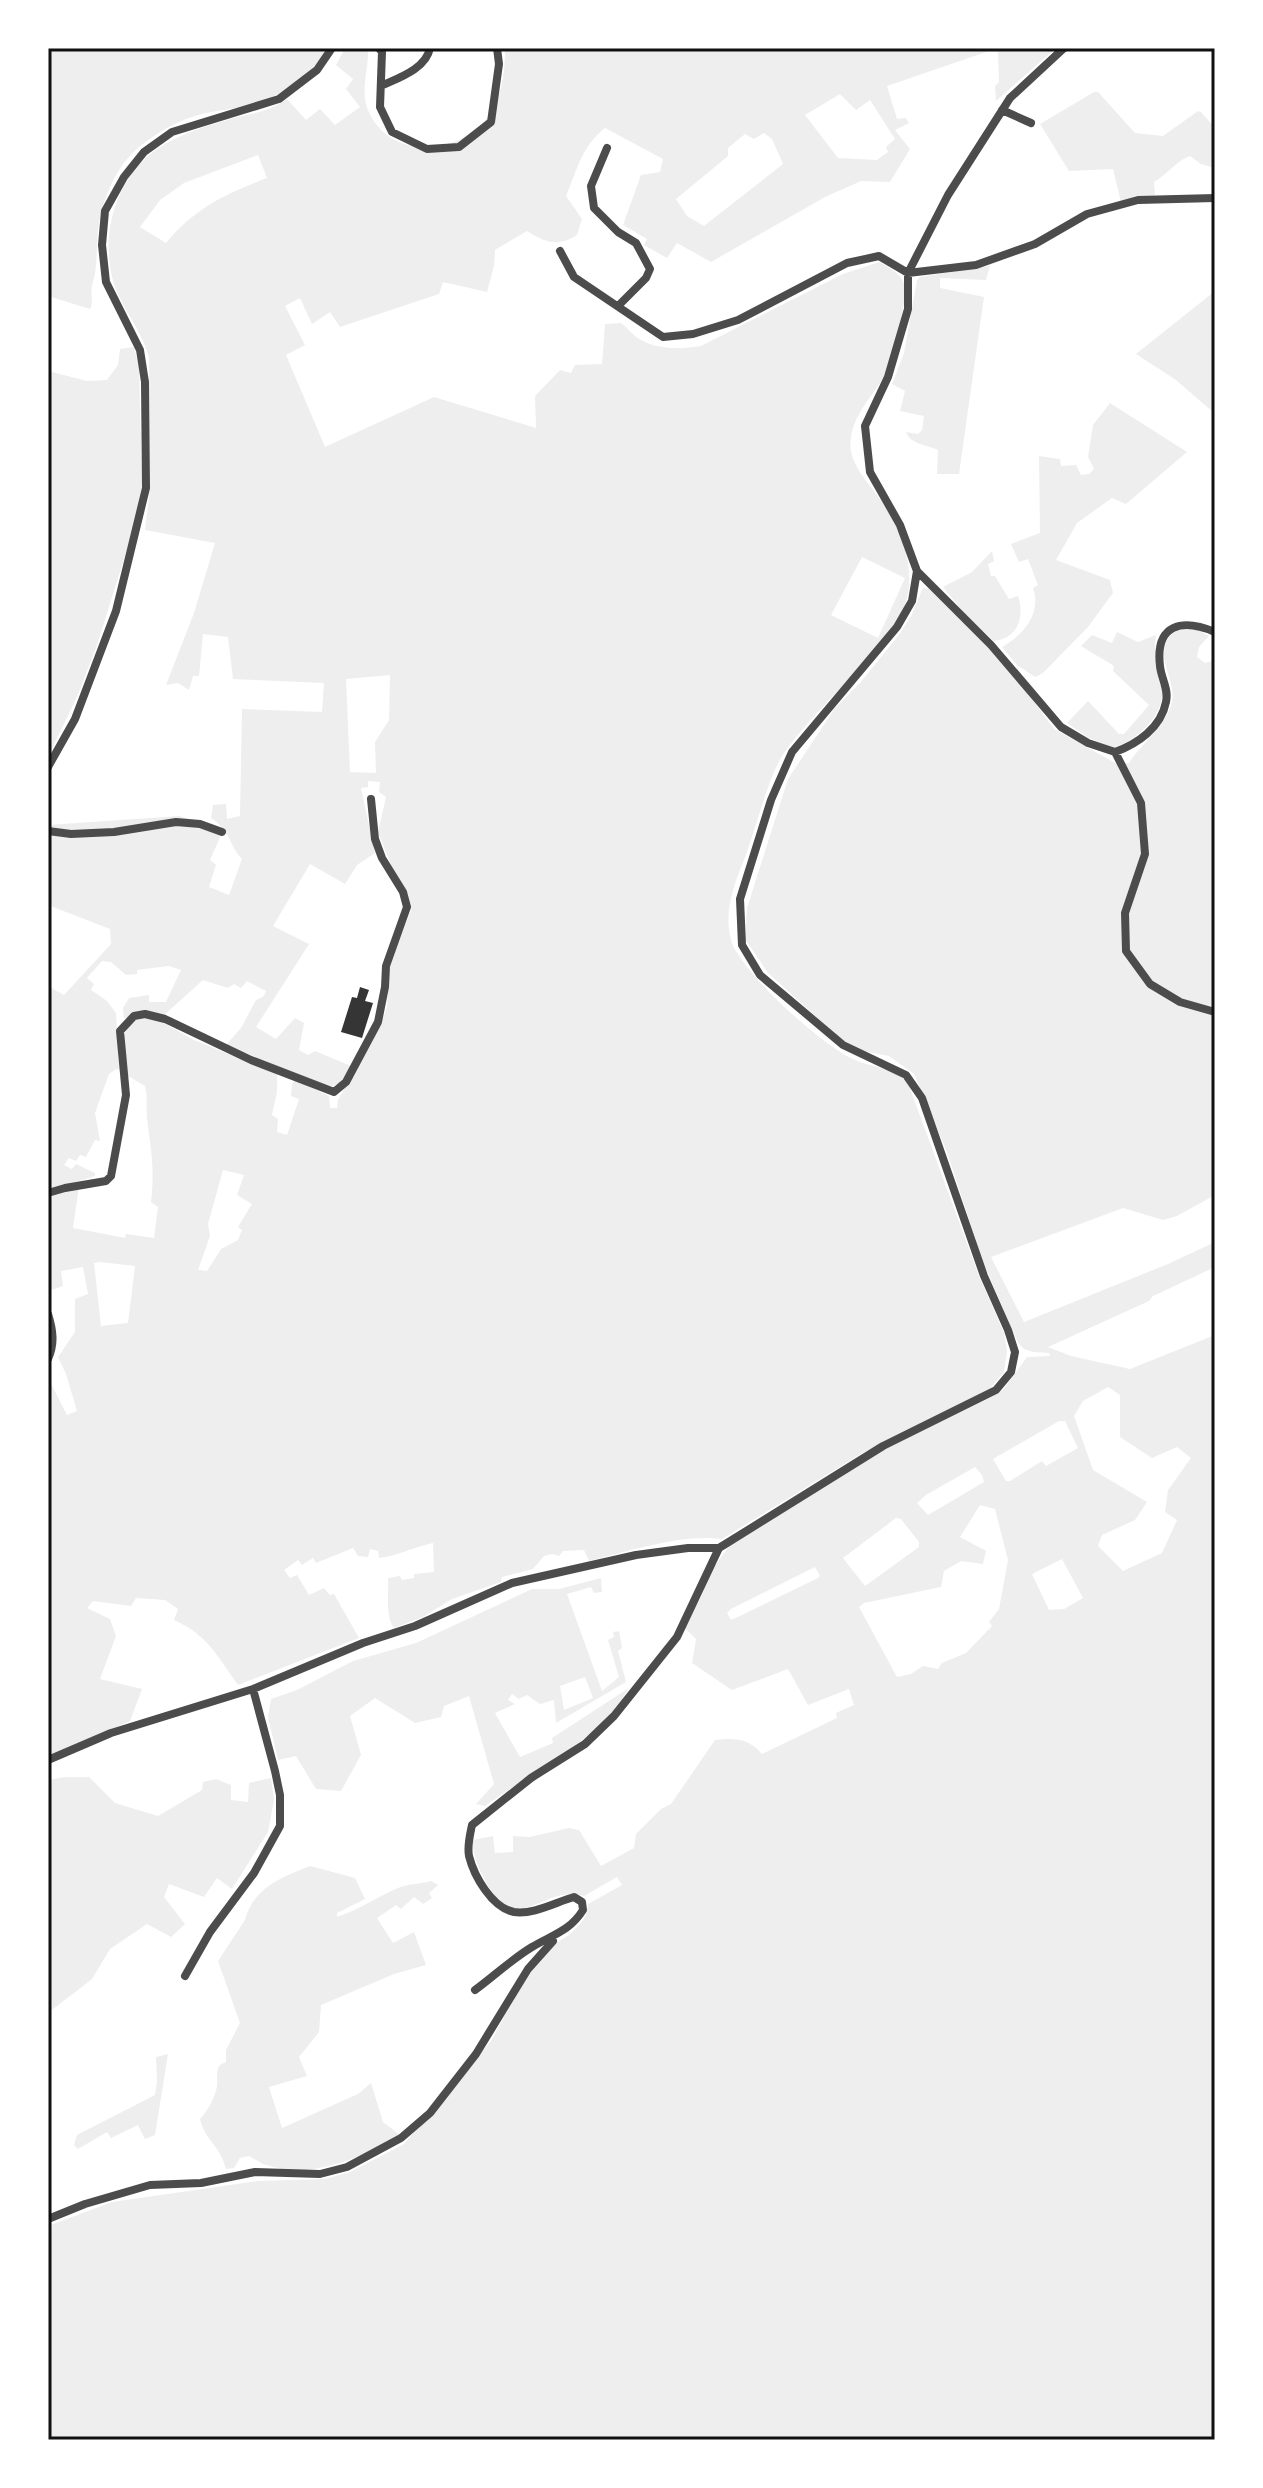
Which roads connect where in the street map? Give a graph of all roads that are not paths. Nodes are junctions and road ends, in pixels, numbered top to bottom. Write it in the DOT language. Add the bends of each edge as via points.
graph roads {
  1 [pos="332,48"];
  2 [pos="379,48"];
  3 [pos="430,48"];
  4 [pos="497,48"];
  5 [pos="1064,48"];
  6 [pos="381,86"];
  7 [pos="1002,110"];
  8 [pos="1031,123"];
  9 [pos="607,148"];
  10 [pos="1215,198"];
  11 [pos="560,251"];
  12 [pos="908,273"];
  13 [pos="618,306"];
  14 [pos="917,571"];
  15 [pos="1215,632"];
  16 [pos="1115,752"];
  17 [pos="48,767"];
  18 [pos="371,799"];
  19 [pos="48,831"];
  20 [pos="222,832"];
  21 [pos="1215,1012"];
  22 [pos="48,1193"];
  23 [pos="48,1314"];
  24 [pos="48,1359"];
  25 [pos="719,1548"];
  26 [pos="253,1689"];
  27 [pos="48,1760"];
  28 [pos="559,1934"];
  29 [pos="185,1976"];
  30 [pos="475,1990"];
  31 [pos="48,2219"];
  1 -- 17 [label="street" via="317,70 279,99 172,132 144,152 105,211 106,282 140,350 145,382 146,488 116,611 75,719"];
  2 -- 6 [label="street"];
  3 -- 6 [label="street" via="419,65"];
  4 -- 6 [label="street" via="491,122 459,147 427,149 392,132 380,107"];
  5 -- 7 [label="street"];
  7 -- 8 [label="street"];
  7 -- 12 [label="street" via="948,195"];
  9 -- 13 [label="street" via="591,186 594,208 636,243 650,269"];
  10 -- 12 [label="street" via="1138,200 1087,214 1035,244 976,265"];
  11 -- 13 [label="street" via="574,277"];
  12 -- 13 [label="street" via="879,256 847,263 738,320 693,334 663,337"];
  12 -- 14 [label="street" via="908,309 888,377 865,426 870,472 900,525"];
  14 -- 16 [label="street" via="991,645 1061,727"];
  14 -- 25 [label="street" via="912,601 897,627 792,752 740,899 742,945 760,975 814,1023 843,1045 906,1075 922,1098 1015,1352 1011,1372 996,1390 883,1446"];
  15 -- 16 [label="street" via="1180,624 1166,633 1159,649 1166,704 1141,740"];
  16 -- 21 [label="street" via="1141,803 1145,854 1125,913 1126,951 1150,984 1180,1002"];
  18 -- 22 [label="street" via="375,839 407,907 386,966 378,1022 346,1082 334,1092 165,1019 134,1016 120,1031 126,1095 111,1176"];
  19 -- 20 [label="street" via="114,832 176,822"];
  23 -- 24 [label="street" via="53,1335"];
  25 -- 26 [label="street" via="636,1555 512,1583"];
  25 -- 28 [label="street" via="677,1637 614,1716 585,1744 472,1825 469,1855 498,1904 512,1912 574,1897 582,1902 577,1921"];
  26 -- 27 [label="street" via="111,1733"];
  26 -- 29 [label="street" via="277,1783 280,1826"];
  28 -- 30 [label="street" via="532,1947"];
  28 -- 31 [label="street" via="528,1969 476,2054 430,2113 401,2138 347,2167 320,2174 255,2172 201,2183 150,2185"];
}
